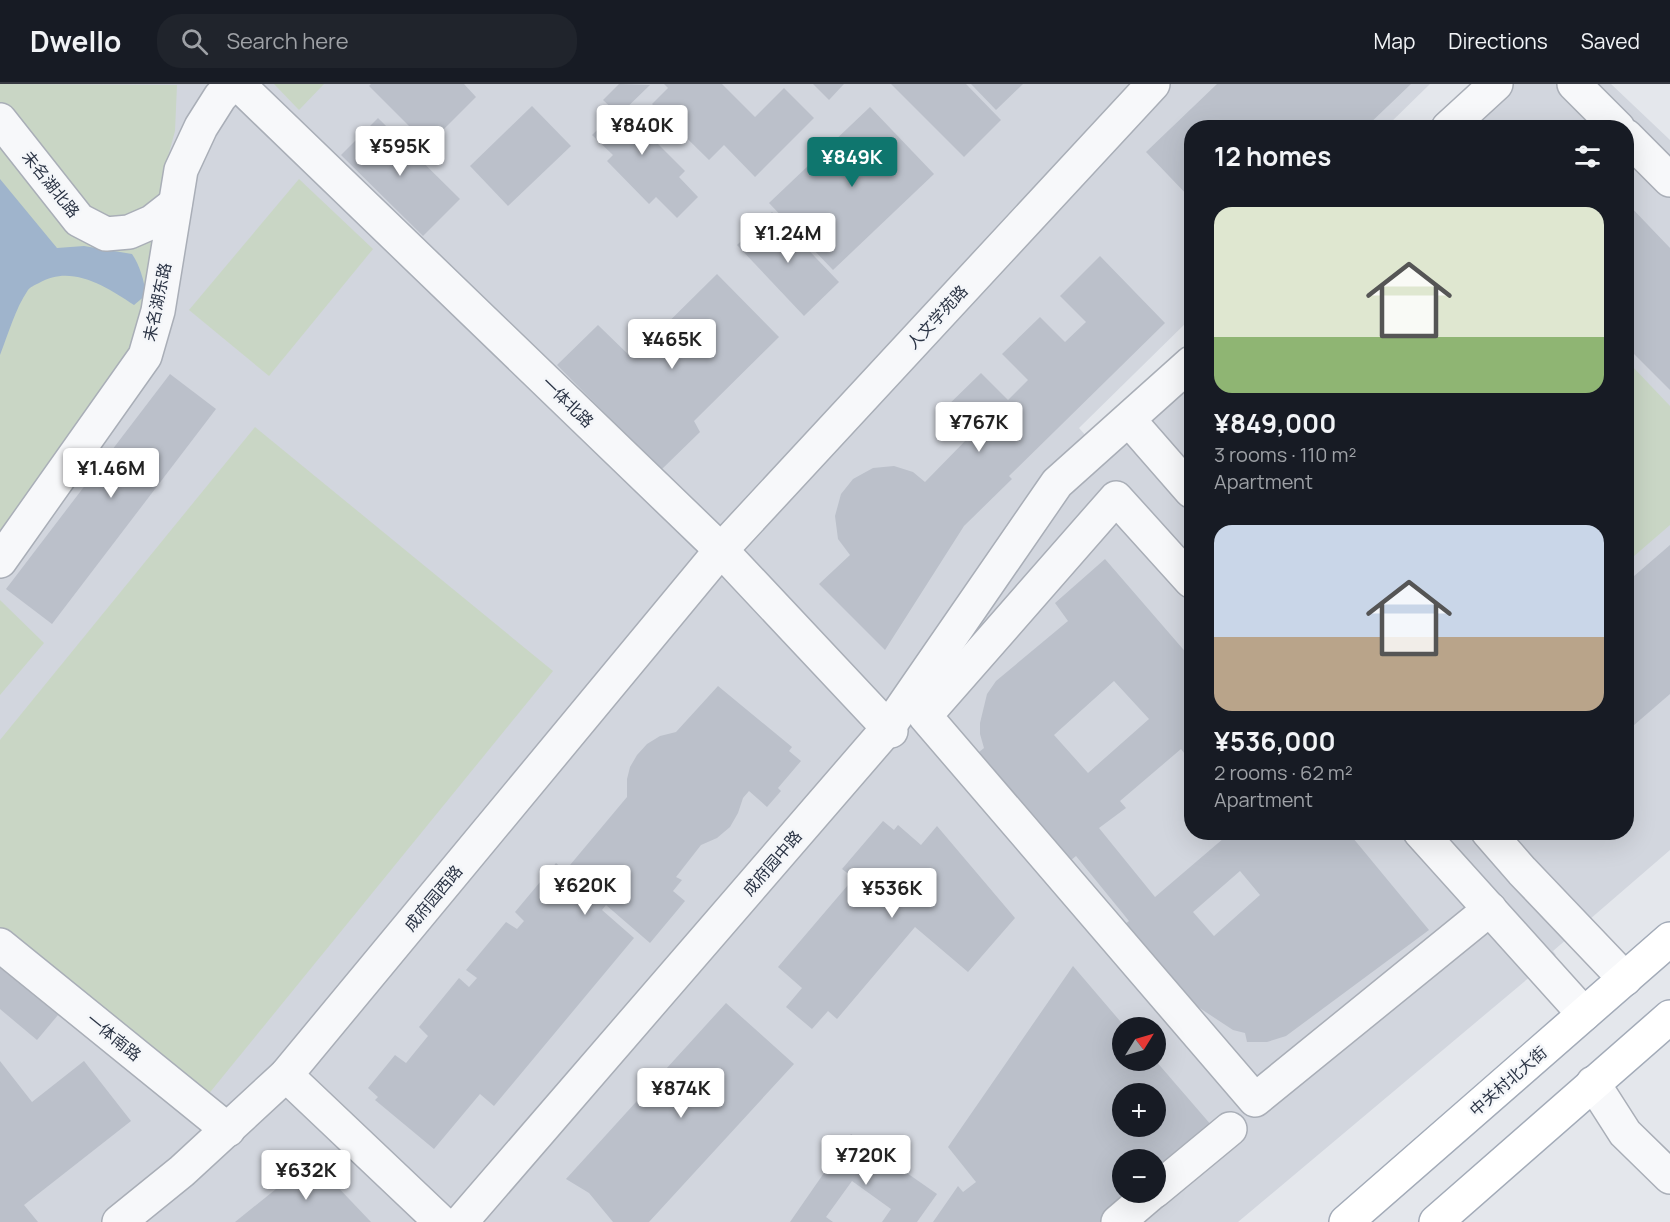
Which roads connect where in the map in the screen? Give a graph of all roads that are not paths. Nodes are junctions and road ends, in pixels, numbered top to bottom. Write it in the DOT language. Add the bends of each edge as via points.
graph roads {
  1 [pos="232,84"];
  2 [pos="238,84"];
  3 [pos="1153,84"];
  4 [pos="1496,84"];
  5 [pos="1574,84"];
  6 [pos="0,120"];
  7 [pos="1457,120"];
  8 [pos="1610,120"];
  9 [pos="1634,144"];
  10 [pos="1670,180"];
  11 [pos="175,204"];
  12 [pos="118,233"];
  13 [pos="165,267"];
  14 [pos="1184,369"];
  15 [pos="1129,420"];
  16 [pos="1184,482"];
  17 [pos="721,550"];
  18 [pos="0,561"];
  19 [pos="1184,573"];
  20 [pos="890,730"];
  21 [pos="1427,840"];
  22 [pos="1495,840"];
  23 [pos="1490,909"];
  24 [pos="1670,939"];
  25 [pos="0,945"];
  26 [pos="1625,979"];
  27 [pos="1584,1014"];
  28 [pos="1670,1017"];
  29 [pos="286,1075"];
  30 [pos="1593,1083"];
  31 [pos="1230,1129"];
  32 [pos="228,1130"];
  33 [pos="1670,1177"];
  34 [pos="1166,1182"];
  35 [pos="1141,1203"];
  36 [pos="119,1222"];
  37 [pos="441,1222"];
  38 [pos="460,1222"];
  39 [pos="1118,1222"];
  40 [pos="1346,1222"];
  41 [pos="1436,1222"];
  1 -- 11 [label="street, 未名湖东路" via="201,127 182,170"];
  2 -- 17 [label="street, 一体北路"];
  3 -- 17 [label="street, 人文学苑路"];
  4 -- 7 [label="street"];
  5 -- 8 [label="street"];
  6 -- 12 [label="street, 未名湖北路" via="79,220 106,234"];
  9 -- 10 [label="street"];
  11 -- 12 [label="street" via="152,222"];
  11 -- 13 [label="street, 未名湖东路"];
  12 -- 13 [label="street"];
  13 -- 18 [label="street, 未名湖东路" via="145,356"];
  14 -- 15 [label="street, 成府园中路"];
  15 -- 16 [label="street"];
  15 -- 20 [label="street, 成府园中路" via="1057,483"];
  17 -- 20 [label="street, 一体北路"];
  17 -- 29 [label="street, 成府园西路"];
  19 -- 23 [label="street" via="1116,498 925,716 1255,1100"];
  20 -- 38 [label="street, 成府园中路"];
  21 -- 23 [label="street"];
  22 -- 26 [label="street"];
  23 -- 27 [label="street"];
  24 -- 26 [label="main road, 中关村北大街"];
  25 -- 32 [label="street, 一体南路"];
  26 -- 27 [label="main road, 中关村北大街"];
  27 -- 40 [label="main road, 中关村北大街"];
  28 -- 30 [label="main road"];
  29 -- 32 [label="street, 成府园西路"];
  29 -- 37 [label="street"];
  30 -- 33 [label="street" via="1625,1133"];
  30 -- 41 [label="main road"];
  31 -- 34 [label="street"];
  32 -- 36 [label="street, 成府园西路"];
  35 -- 39 [label="street"];
}
